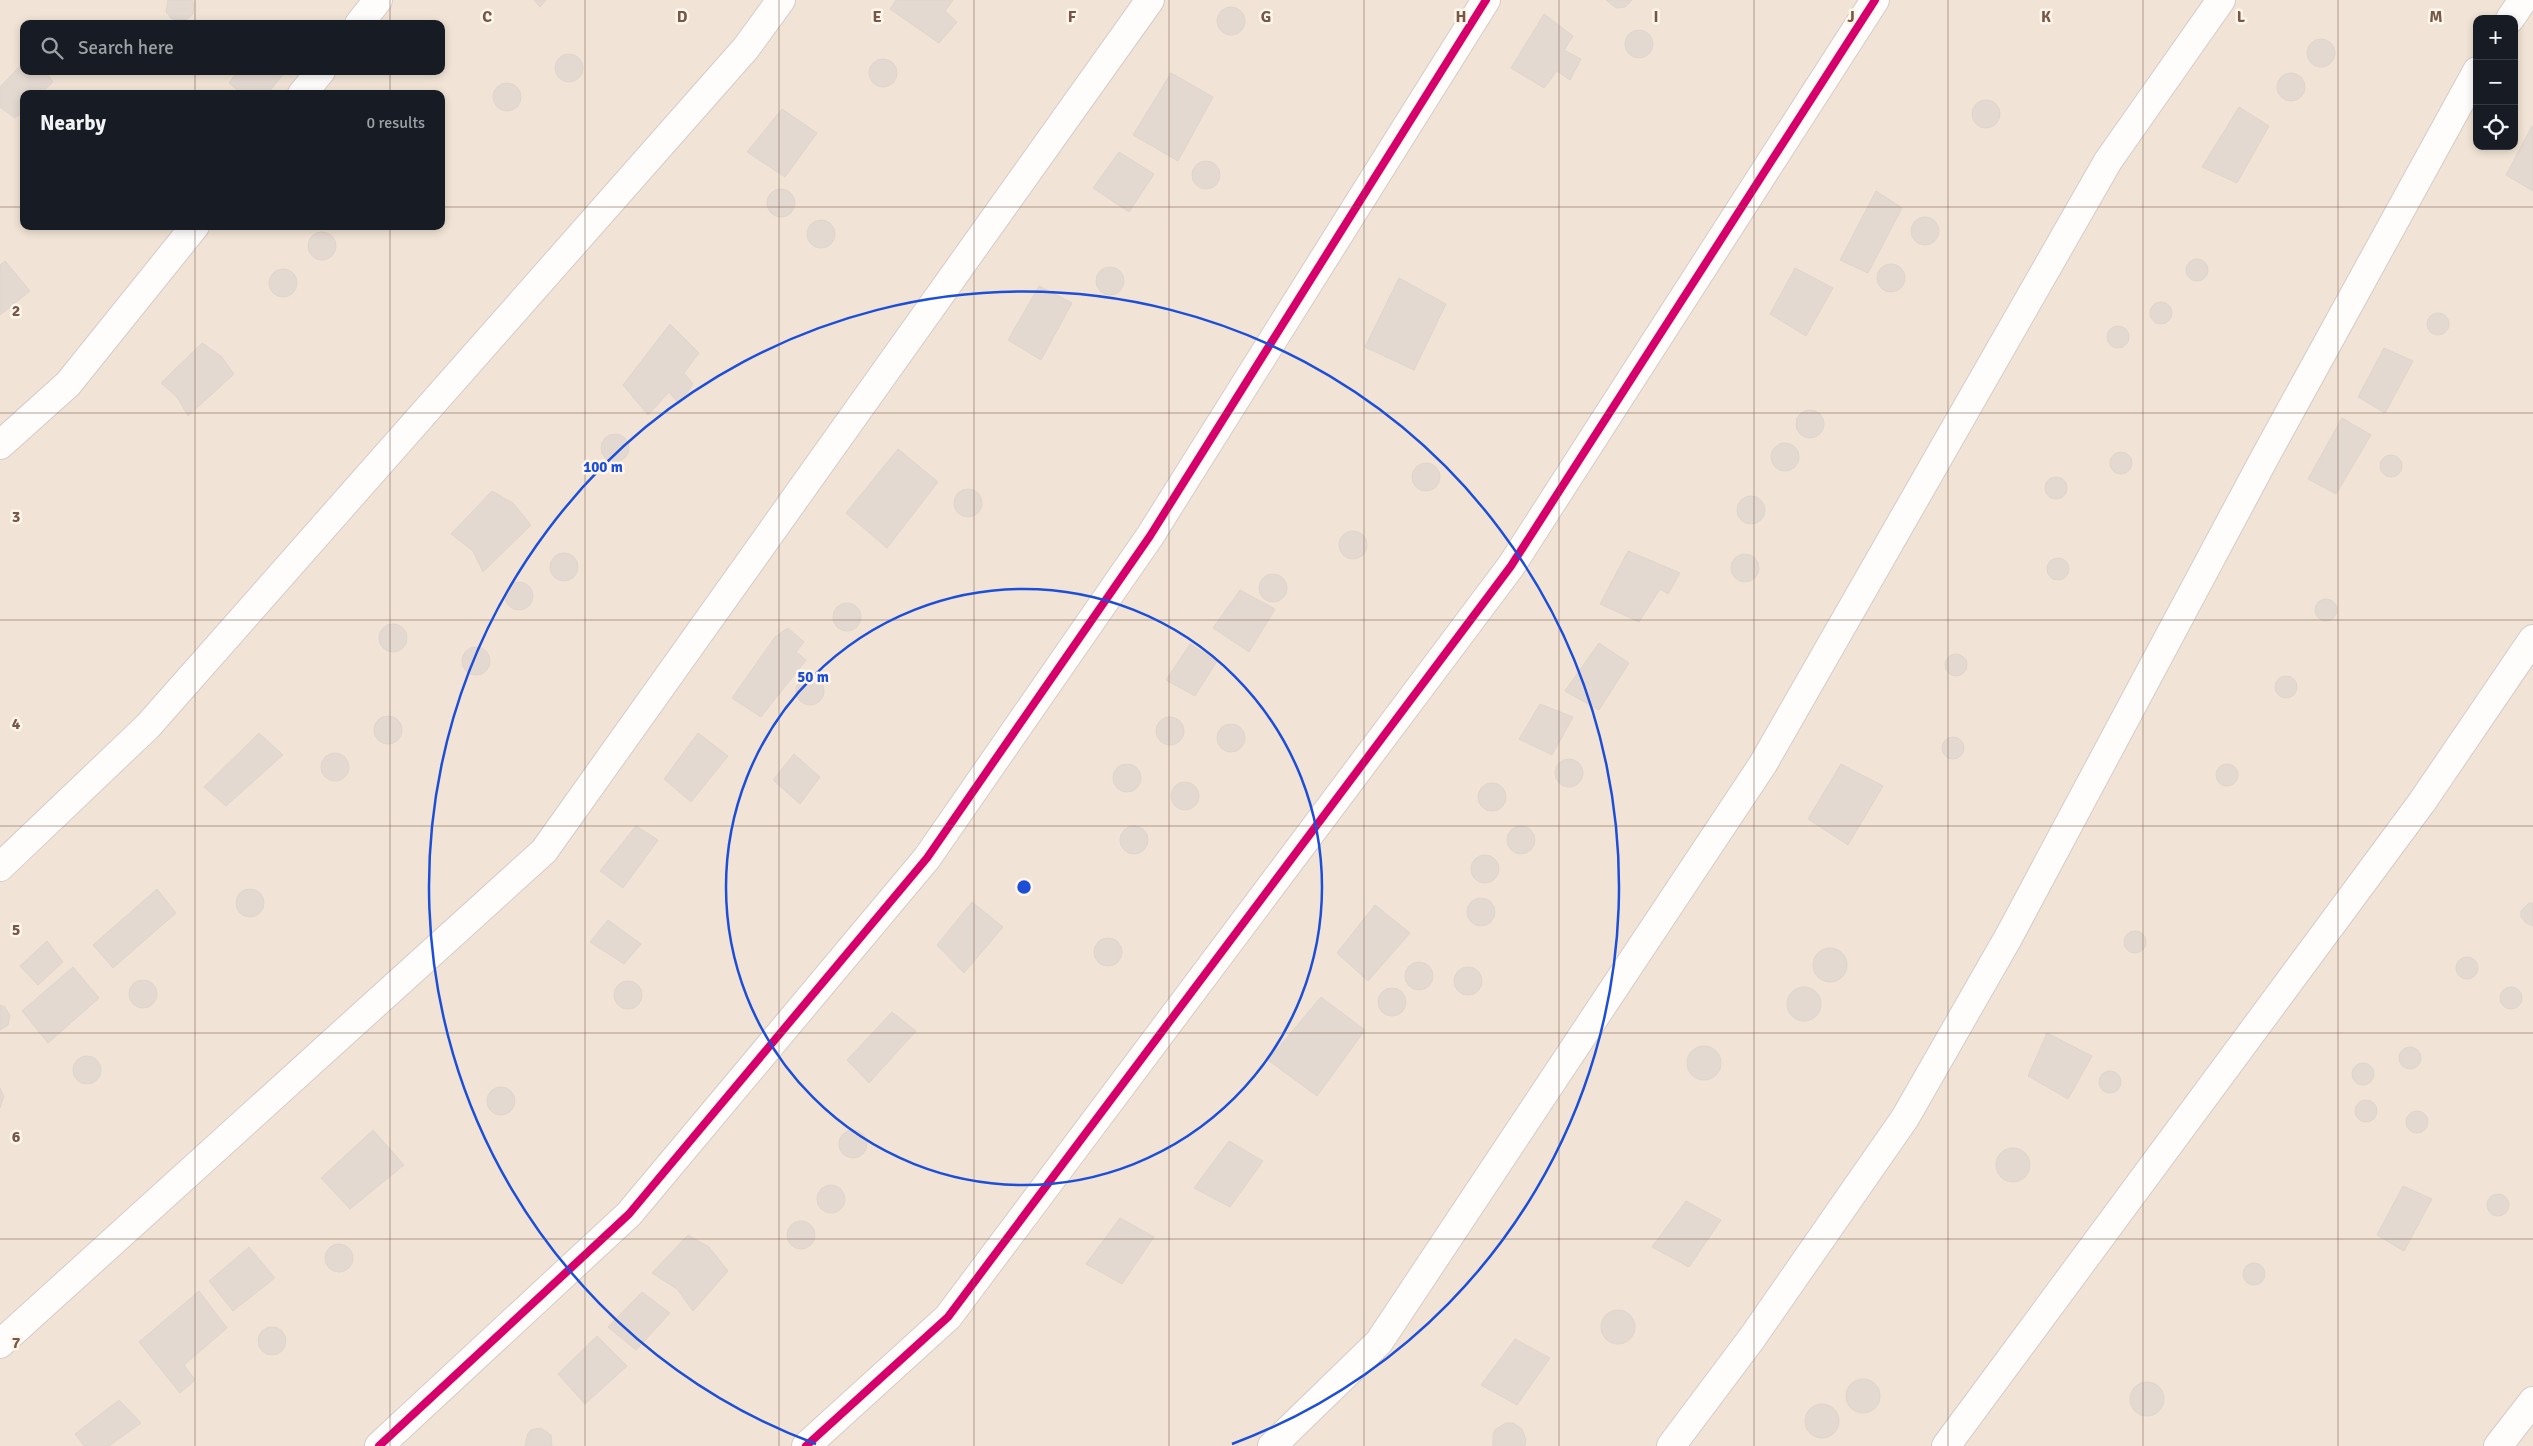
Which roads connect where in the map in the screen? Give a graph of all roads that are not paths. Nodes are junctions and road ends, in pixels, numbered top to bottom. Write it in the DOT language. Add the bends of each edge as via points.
graph roads {
  1 [pos="378,0"];
  2 [pos="781,0"];
  3 [pos="1150,0"];
  4 [pos="1486,0"];
  5 [pos="1875,0"];
  6 [pos="2221,0"];
  7 [pos="2522,0"];
  8 [pos="2513,15"];
  9 [pos="362,20"];
  10 [pos="317,75"];
  11 [pos="2473,78"];
  12 [pos="305,90"];
  13 [pos="193,230"];
  14 [pos="0,445"];
  15 [pos="2533,639"];
  16 [pos="0,866"];
  17 [pos="0,1344"];
  18 [pos="2533,1402"];
  19 [pos="379,1446"];
  20 [pos="806,1446"];
  21 [pos="1272,1446"];
  22 [pos="1671,1446"];
  23 [pos="1946,1446"];
  24 [pos="2498,1446"];
  1 -- 9 [label="street"];
  2 -- 16 [label="street" via="746,48 148,726"];
  3 -- 17 [label="street" via="544,851"];
  4 -- 19 [label="street" via="1150,536 927,858 629,1214"];
  5 -- 20 [label="street" via="1511,566 948,1317"];
  6 -- 21 [label="street" via="2108,161 1763,764 1379,1342"];
  7 -- 8 [label="street"];
  10 -- 12 [label="street"];
  11 -- 22 [label="street" via="2260,466 2008,938 1905,1118 1752,1338"];
  13 -- 14 [label="street" via="68,384"];
  15 -- 23 [label="street" via="2422,802"];
  18 -- 24 [label="street"];
}
